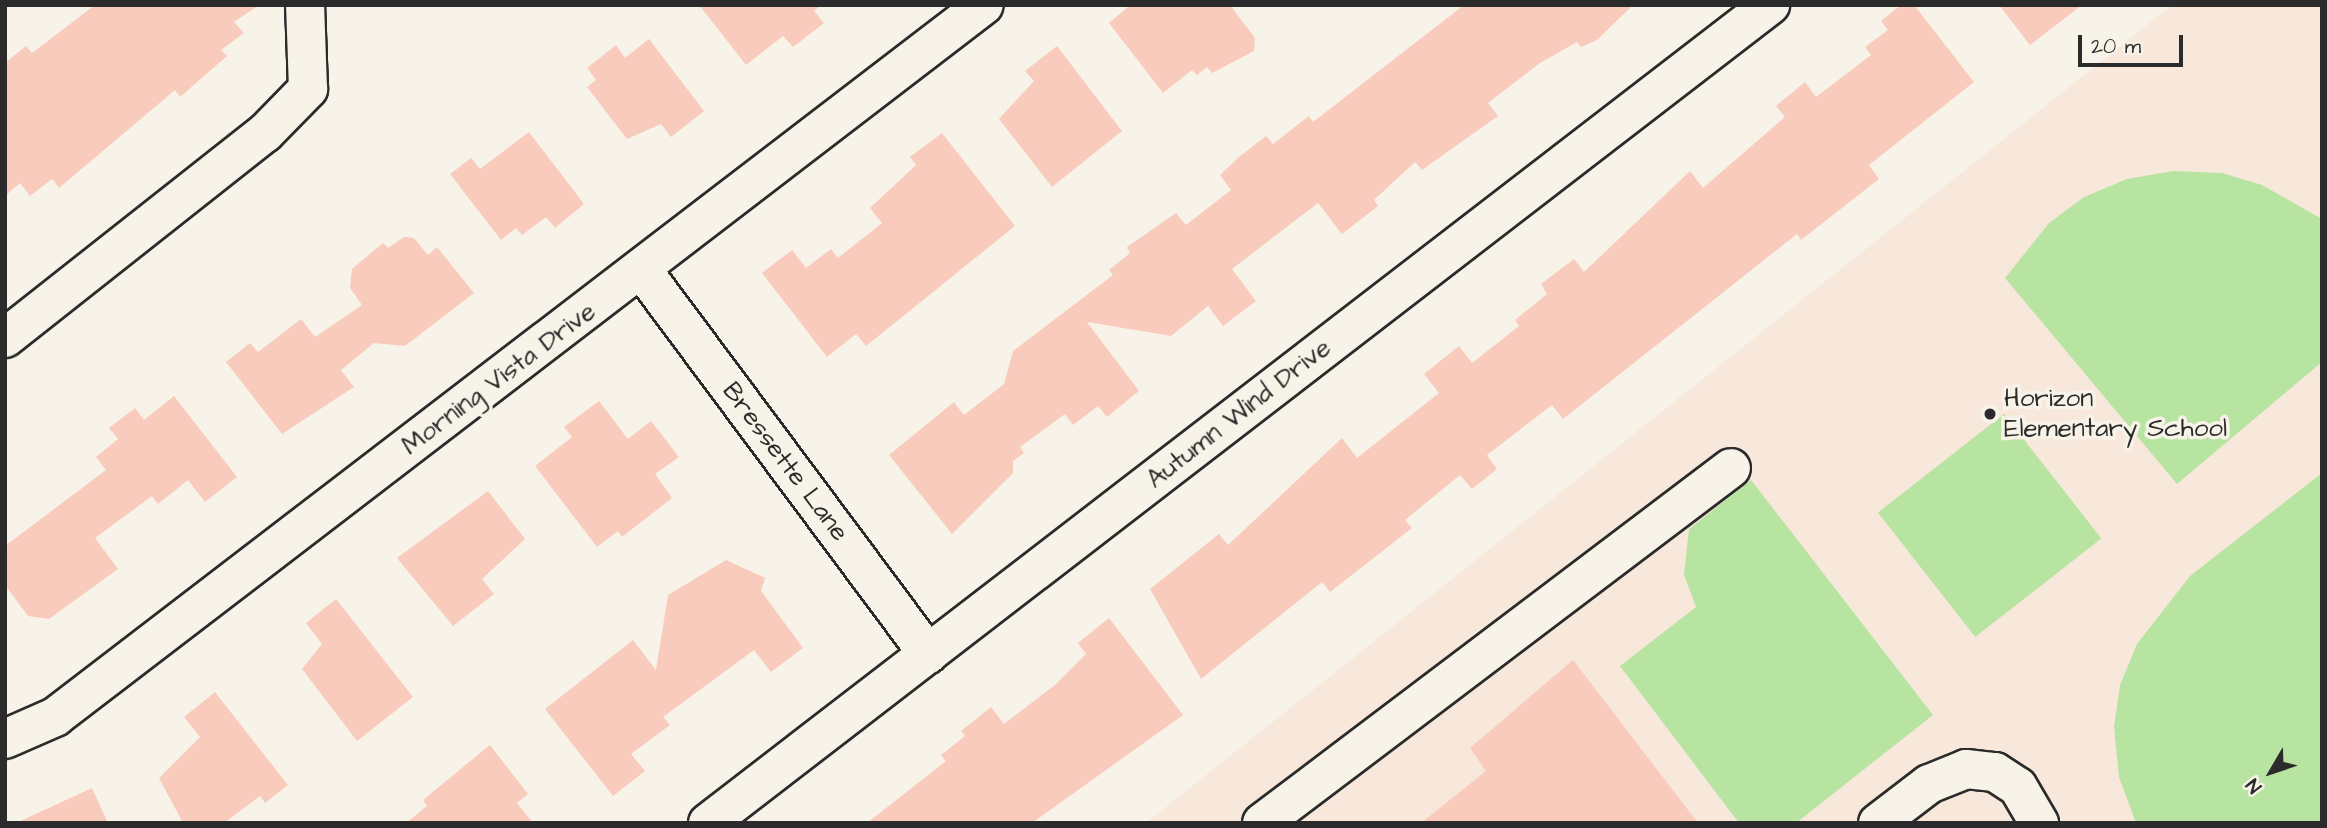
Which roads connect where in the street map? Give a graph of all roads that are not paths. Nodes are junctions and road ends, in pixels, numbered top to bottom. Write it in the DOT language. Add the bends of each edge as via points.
graph roads {
  1 [pos="305,5"];
  2 [pos="984,5"];
  3 [pos="1770,5"];
  4 [pos="642,270"];
  5 [pos="5,338"];
  6 [pos="1731,468"];
  7 [pos="928,654"];
  8 [pos="5,739"];
  9 [pos="708,823"];
  10 [pos="1262,823"];
  11 [pos="1878,823"];
  12 [pos="2039,823"];
  1 -- 5 [label="street" via="308,89 265,133"];
  2 -- 4 [label="street, Morning Vista Drive"];
  3 -- 7 [label="street, Autumn Wind Drive"];
  4 -- 7 [label="street, Bressette Lane"];
  4 -- 8 [label="street, Morning Vista Drive" via="55,717"];
  6 -- 10 [label="street"];
  7 -- 9 [label="street, Autumn Wind Drive"];
  11 -- 12 [label="street" via="1929,784 1966,769 1995,772 2018,787"];
}
